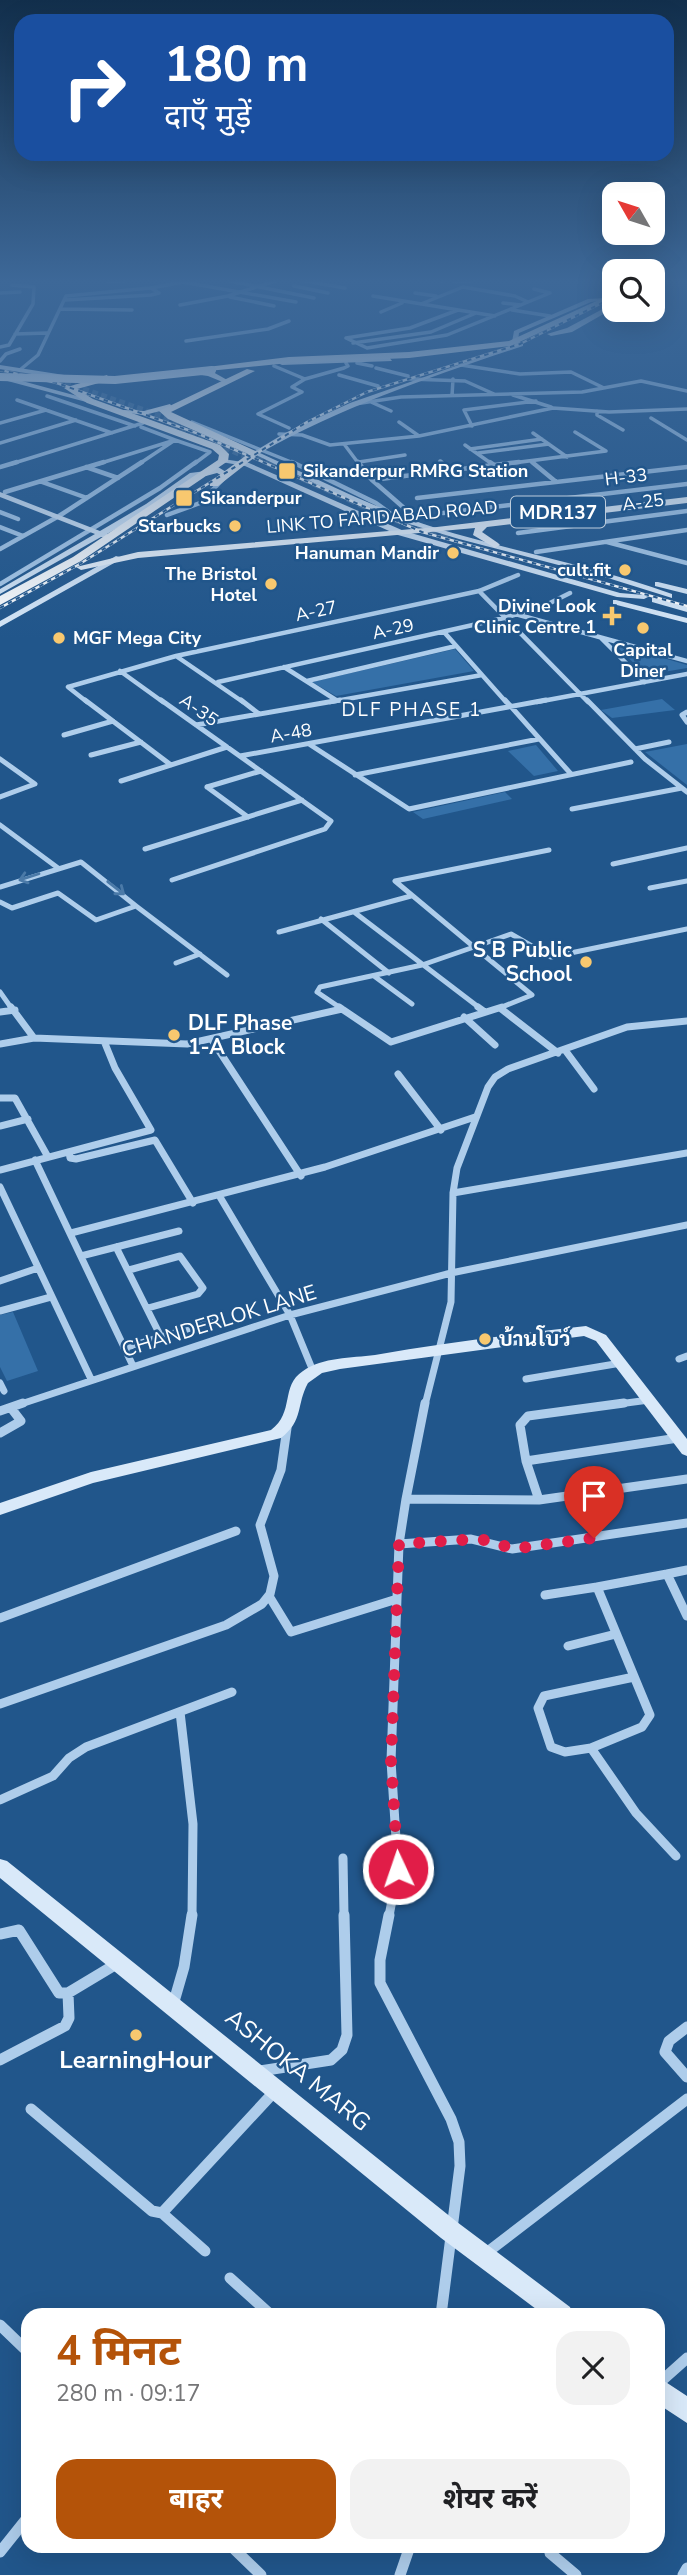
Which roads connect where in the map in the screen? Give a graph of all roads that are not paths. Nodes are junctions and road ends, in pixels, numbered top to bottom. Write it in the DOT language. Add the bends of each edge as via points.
graph roads {
  1 [pos="54,398"];
  2 [pos="79,398"];
  3 [pos="85,398"];
  4 [pos="192,398"];
  5 [pos="290,398"];
  6 [pos="353,398"];
  7 [pos="362,398"];
  8 [pos="394,398"];
  9 [pos="525,398"];
  10 [pos="17,400"];
  11 [pos="90,401"];
  12 [pos="536,401"];
  13 [pos="374,402"];
  14 [pos="344,406"];
  15 [pos="553,408"];
  16 [pos="687,409"];
  17 [pos="46,410"];
  18 [pos="167,410"];
  19 [pos="391,411"];
  20 [pos="597,411"];
  21 [pos="124,412"];
  22 [pos="0,416"];
  23 [pos="651,418"];
  24 [pos="11,420"];
  25 [pos="76,421"];
  26 [pos="399,422"];
  27 [pos="0,423"];
  28 [pos="142,425"];
  29 [pos="472,426"];
  30 [pos="622,430"];
  31 [pos="687,430"];
  32 [pos="285,432"];
  33 [pos="575,432"];
  34 [pos="674,432"];
  35 [pos="112,433"];
  36 [pos="533,433"];
  37 [pos="419,436"];
  38 [pos="542,439"];
  39 [pos="175,440"];
  40 [pos="687,440"];
  41 [pos="0,443"];
  42 [pos="344,444"];
  43 [pos="550,444"];
  44 [pos="465,445"];
  45 [pos="470,449"];
  46 [pos="255,450"];
  47 [pos="478,453"];
  48 [pos="405,455"];
  49 [pos="567,457"];
  50 [pos="223,461"];
  51 [pos="440,461"];
  52 [pos="359,462"];
  53 [pos="532,462"];
  54 [pos="239,463"];
  55 [pos="497,466"];
  56 [pos="0,467"];
  57 [pos="86,467"];
  58 [pos="687,467"];
  59 [pos="449,471"];
  60 [pos="206,473"];
  61 [pos="226,476"];
  62 [pos="118,478"];
  63 [pos="372,480"];
  64 [pos="41,481"];
  65 [pos="555,481"];
  66 [pos="687,484"];
  67 [pos="2,493"];
  68 [pos="88,498"];
  69 [pos="417,498"];
  70 [pos="687,498"];
  71 [pos="687,511"];
  72 [pos="0,512"];
  73 [pos="443,513"];
  74 [pos="59,516"];
  75 [pos="401,518"];
  76 [pos="18,519"];
  77 [pos="376,522"];
  78 [pos="470,523"];
  79 [pos="155,524"];
  80 [pos="484,524"];
  81 [pos="0,527"];
  82 [pos="91,529"];
  83 [pos="433,529"];
  84 [pos="687,530"];
  85 [pos="397,531"];
  86 [pos="355,533"];
  87 [pos="519,533"];
  88 [pos="23,536"];
  89 [pos="135,536"];
  90 [pos="375,536"];
  91 [pos="481,537"];
  92 [pos="452,538"];
  93 [pos="111,540"];
  94 [pos="603,541"];
  95 [pos="0,542"];
  96 [pos="432,543"];
  97 [pos="8,545"];
  98 [pos="495,545"];
  99 [pos="0,549"];
  100 [pos="456,549"];
  101 [pos="536,552"];
  102 [pos="687,556"];
  103 [pos="667,558"];
  104 [pos="687,563"];
  105 [pos="594,570"];
  106 [pos="517,575"];
  107 [pos="0,584"];
  108 [pos="644,587"];
  109 [pos="479,591"];
  110 [pos="0,592"];
  111 [pos="687,592"];
  112 [pos="570,593"];
  113 [pos="620,595"];
  114 [pos="668,596"];
  115 [pos="644,597"];
  116 [pos="687,600"];
  117 [pos="0,601"];
  118 [pos="687,612"];
  119 [pos="0,614"];
  120 [pos="517,614"];
  121 [pos="504,618"];
  122 [pos="687,621"];
  123 [pos="0,624"];
  124 [pos="444,632"];
  125 [pos="601,638"];
  126 [pos="456,646"];
  127 [pos="176,656"];
  128 [pos="687,661"];
  129 [pos="284,667"];
  130 [pos="121,671"];
  131 [pos="687,674"];
  132 [pos="482,675"];
  133 [pos="307,681"];
  134 [pos="218,682"];
  135 [pos="645,682"];
  136 [pos="579,694"];
  137 [pos="336,700"];
  138 [pos="511,706"];
  139 [pos="259,714"];
  140 [pos="684,714"];
  141 [pos="113,721"];
  142 [pos="687,722"];
  143 [pos="196,725"];
  144 [pos="64,735"];
  145 [pos="539,739"];
  146 [pos="141,742"];
  147 [pos="669,742"];
  148 [pos="309,744"];
  149 [pos="227,747"];
  150 [pos="635,749"];
  151 [pos="90,755"];
  152 [pos="240,756"];
  153 [pos="0,759"];
  154 [pos="631,762"];
  155 [pos="172,765"];
  156 [pos="261,771"];
  157 [pos="571,774"];
  158 [pos="355,775"];
  159 [pos="121,781"];
  160 [pos="685,790"];
  161 [pos="0,797"];
  162 [pos="303,800"];
  163 [pos="572,809"];
  164 [pos="248,817"];
  165 [pos="0,825"];
  166 [pos="687,848"];
  167 [pos="145,849"];
  168 [pos="550,850"];
  169 [pos="613,864"];
  170 [pos="58,868"];
  171 [pos="172,880"];
  172 [pos="687,881"];
  173 [pos="0,887"];
  174 [pos="650,888"];
  175 [pos="411,896"];
  176 [pos="0,902"];
  177 [pos="135,906"];
  178 [pos="354,912"];
  179 [pos="321,919"];
  180 [pos="687,929"];
  181 [pos="279,932"];
  182 [pos="473,948"];
  183 [pos="200,954"];
  184 [pos="176,963"];
  185 [pos="422,965"];
  186 [pos="389,973"];
  187 [pos="227,975"];
  188 [pos="373,976"];
  189 [pos="0,992"];
  190 [pos="412,1004"];
  191 [pos="500,1008"];
  192 [pos="342,1009"];
  193 [pos="15,1010"];
  194 [pos="485,1012"];
  195 [pos="0,1013"];
  196 [pos="464,1017"];
  197 [pos="687,1021"];
  198 [pos="34,1038"];
  199 [pos="212,1040"];
  200 [pos="103,1041"];
  201 [pos="0,1044"];
  202 [pos="495,1045"];
  203 [pos="561,1051"];
  204 [pos="398,1074"];
  205 [pos="594,1089"];
  206 [pos="0,1098"];
  207 [pos="475,1116"];
  208 [pos="28,1119"];
  209 [pos="0,1126"];
  210 [pos="441,1130"];
  211 [pos="69,1152"];
  212 [pos="687,1153"];
  213 [pos="48,1157"];
  214 [pos="35,1160"];
  215 [pos="0,1170"];
  216 [pos="301,1177"];
  217 [pos="0,1187"];
  218 [pos="453,1193"];
  219 [pos="220,1197"];
  220 [pos="9,1202"];
  221 [pos="193,1203"];
  222 [pos="0,1205"];
  223 [pos="687,1225"];
  224 [pos="179,1231"];
  225 [pos="71,1233"];
  226 [pos="116,1247"];
  227 [pos="82,1256"];
  228 [pos="38,1268"];
  229 [pos="128,1270"];
  230 [pos="451,1273"];
  231 [pos="0,1281"];
  232 [pos="51,1297"];
  233 [pos="148,1308"];
  234 [pos="0,1311"];
  235 [pos="290,1315"];
  236 [pos="211,1322"];
  237 [pos="161,1337"];
  238 [pos="124,1348"];
  239 [pos="440,1348"];
  240 [pos="622,1363"];
  241 [pos="133,1366"];
  242 [pos="313,1371"];
  243 [pos="91,1379"];
  244 [pos="526,1380"];
  245 [pos="650,1400"];
  246 [pos="11,1408"];
  247 [pos="0,1411"];
  248 [pos="287,1428"];
  249 [pos="0,1433"];
  250 [pos="683,1444"];
  251 [pos="526,1461"];
  252 [pos="687,1479"];
  253 [pos="406,1499"];
  254 [pos="539,1500"];
  255 [pos="0,1509"];
  256 [pos="687,1523"];
  257 [pos="236,1531"];
  258 [pos="399,1544"];
  259 [pos="687,1570"];
  260 [pos="667,1574"];
  261 [pos="597,1587"];
  262 [pos="545,1595"];
  263 [pos="270,1596"];
  264 [pos="397,1599"];
  265 [pos="687,1616"];
  266 [pos="0,1618"];
  267 [pos="616,1634"];
  268 [pos="568,1646"];
  269 [pos="634,1677"];
  270 [pos="232,1692"];
  271 [pos="0,1704"];
  272 [pos="180,1712"];
  273 [pos="591,1748"];
  274 [pos="0,1800"];
  275 [pos="676,1856"];
  276 [pos="343,1858"];
  277 [pos="0,1867"];
  278 [pos="0,1934"];
  279 [pos="118,1962"];
  280 [pos="68,1993"];
  281 [pos="173,2005"];
  282 [pos="687,2027"];
  283 [pos="0,2060"];
  284 [pos="256,2072"];
  285 [pos="687,2077"];
  286 [pos="277,2089"];
  287 [pos="687,2099"];
  288 [pos="31,2109"];
  289 [pos="162,2213"];
  290 [pos="449,2230"];
  291 [pos="205,2251"];
  292 [pos="484,2255"];
  293 [pos="230,2278"];
  294 [pos="263,2308"];
  295 [pos="442,2308"];
  296 [pos="553,2308"];
  297 [pos="0,2325"];
  298 [pos="21,2344"];
  299 [pos="687,2358"];
  300 [pos="665,2378"];
  301 [pos="665,2394"];
  302 [pos="687,2411"];
  303 [pos="21,2526"];
  304 [pos="0,2552"];
  305 [pos="238,2553"];
  306 [pos="408,2553"];
  307 [pos="550,2553"];
  308 [pos="687,2568"];
  309 [pos="261,2575"];
  310 [pos="400,2575"];
  311 [pos="576,2575"];
  312 [pos="683,2575"];
  1 -- 28 [label="street"];
  2 -- 11 [label="street"];
  3 -- 11 [label="highway"];
  4 -- 18 [label="highway"];
  5 -- 32 [label="street" via="258,414"];
  6 -- 32 [label="street"];
  7 -- 14 [label="street"];
  8 -- 13 [label="street"];
  8 -- 13 [label="street" via="400,403"];
  9 -- 12 [label="street"];
  10 -- 17 [label="street"];
  11 -- 21 [label="highway"];
  12 -- 15 [label="street"];
  12 -- 29 [label="street" via="464,410"];
  13 -- 14 [label="street"];
  13 -- 19 [label="street"];
  14 -- 32 [label="street"];
  15 -- 20 [label="street"];
  15 -- 29 [label="street"];
  16 -- 20 [label="street"];
  17 -- 24 [label="street"];
  17 -- 25 [label="street"];
  18 -- 21 [label="main road"];
  18 -- 46 [label="highway"];
  20 -- 30 [label="street"];
  21 -- 28 [label="highway"];
  22 -- 24 [label="street"];
  23 -- 34 [label="street"];
  24 -- 27 [label="street"];
  25 -- 35 [label="street"];
  25 -- 41 [label="street"];
  26 -- 37 [label="street"];
  28 -- 35 [label="street"];
  28 -- 39 [label="street"];
  28 -- 50 [label="highway" via="216,447 224,454"];
  29 -- 37 [label="street"];
  31 -- 34 [label="street"];
  32 -- 42 [label="street"];
  32 -- 46 [label="street"];
  33 -- 49 [label="street" via="606,451"];
  34 -- 40 [label="street"];
  35 -- 56 [label="street"];
  36 -- 38 [label="street"];
  37 -- 42 [label="street"];
  38 -- 43 [label="street"];
  38 -- 45 [label="street"];
  39 -- 57 [label="street"];
  39 -- 62 [label="street"];
  39 -- 82 [label="street" via="211,454"];
  42 -- 52 [label="street"];
  43 -- 47 [label="street"];
  43 -- 49 [label="street"];
  44 -- 45 [label="street"];
  45 -- 47 [label="street"];
  46 -- 54 [label="highway"];
  46 -- 75 [label="street"];
  47 -- 55 [label="street"];
  48 -- 52 [label="street"];
  49 -- 53 [label="street"];
  50 -- 54 [label="street"];
  50 -- 60 [label="highway"];
  51 -- 59 [label="street"];
  52 -- 63 [label="street"];
  53 -- 55 [label="street"];
  53 -- 65 [label="street"];
  54 -- 61 [label="highway"];
  54 -- 77 [label="street"];
  55 -- 59 [label="street"];
  57 -- 62 [label="street"];
  57 -- 64 [label="street"];
  58 -- 65 [label="street"];
  59 -- 63 [label="street"];
  60 -- 61 [label="main road" via="218,470"];
  60 -- 93 [label="highway"];
  61 -- 79 [label="highway"];
  62 -- 68 [label="street"];
  63 -- 75 [label="street" via="411,514"];
  64 -- 67 [label="street"];
  64 -- 68 [label="street"];
  65 -- 69 [label="street"];
  66 -- 73 [label="street, H-33"];
  67 -- 74 [label="street"];
  68 -- 74 [label="street"];
  70 -- 78 [label="main road, LINK TO FARIDABAD ROAD / MDR137"];
  70 -- 80 [label="main road, LINK TO FARIDABAD ROAD / MDR137"];
  71 -- 87 [label="street, A-25"];
  72 -- 76 [label="street"];
  74 -- 82 [label="street"];
  74 -- 88 [label="street"];
  75 -- 77 [label="street"];
  75 -- 78 [label="main road"];
  75 -- 83 [label="street"];
  77 -- 85 [label="street"];
  77 -- 86 [label="main road"];
  78 -- 83 [label="main road, LINK TO FARIDABAD ROAD / MDR137"];
  80 -- 83 [label="main road, LINK TO FARIDABAD ROAD / MDR137"];
  80 -- 91 [label="main road" via="475,531"];
  81 -- 88 [label="street"];
  82 -- 93 [label="street"];
  82 -- 107 [label="street"];
  83 -- 85 [label="main road, LINK TO FARIDABAD ROAD / MDR137"];
  83 -- 92 [label="street"];
  84 -- 94 [label="street"];
  85 -- 86 [label="main road, LINK TO FARIDABAD ROAD"];
  85 -- 90 [label="main road, LINK TO FARIDABAD ROAD"];
  85 -- 96 [label="street"];
  86 -- 93 [label="main road, LINK TO FARIDABAD ROAD" via="137,551"];
  88 -- 97 [label="street"];
  89 -- 93 [label="highway"];
  90 -- 93 [label="main road, LINK TO FARIDABAD ROAD"];
  90 -- 96 [label="main road"];
  91 -- 98 [label="main road"];
  91 -- 101 [label="street"];
  92 -- 96 [label="street" via="440,537"];
  92 -- 98 [label="street"];
  92 -- 114 [label="street"];
  92 -- 115 [label="street"];
  93 -- 110 [label="street"];
  93 -- 117 [label="highway"];
  93 -- 119 [label="highway" via="81,567"];
  93 -- 123 [label="street"];
  94 -- 101 [label="street"];
  94 -- 103 [label="street"];
  95 -- 97 [label="street"];
  96 -- 100 [label="street"];
  97 -- 99 [label="street"];
  98 -- 105 [label="street"];
  100 -- 106 [label="street"];
  100 -- 113 [label="street"];
  101 -- 105 [label="street"];
  102 -- 103 [label="street"];
  103 -- 104 [label="street"];
  105 -- 108 [label="street"];
  105 -- 111 [label="street"];
  106 -- 109 [label="street, A-27"];
  106 -- 122 [label="street"];
  108 -- 114 [label="street"];
  108 -- 116 [label="street"];
  109 -- 121 [label="street"];
  109 -- 127 [label="street, A-27"];
  112 -- 120 [label="street, A-29"];
  113 -- 115 [label="street"];
  113 -- 118 [label="street"];
  114 -- 116 [label="street"];
  115 -- 118 [label="street"];
  120 -- 121 [label="street, A-29"];
  120 -- 125 [label="street"];
  121 -- 124 [label="street, A-29"];
  121 -- 136 [label="street"];
  124 -- 126 [label="street"];
  124 -- 129 [label="street, A-29"];
  125 -- 128 [label="street"];
  125 -- 135 [label="street"];
  126 -- 132 [label="street"];
  126 -- 133 [label="street"];
  127 -- 130 [label="street, A-27"];
  127 -- 134 [label="street"];
  129 -- 133 [label="street"];
  129 -- 134 [label="street, A-29"];
  130 -- 141 [label="street, A-27" via="68,687"];
  130 -- 143 [label="street, A-35 / A-35"];
  131 -- 135 [label="street"];
  132 -- 137 [label="street"];
  132 -- 138 [label="street"];
  133 -- 137 [label="street"];
  134 -- 139 [label="street"];
  135 -- 136 [label="street"];
  136 -- 138 [label="street, A-48"];
  136 -- 150 [label="street"];
  137 -- 139 [label="street"];
  138 -- 145 [label="street"];
  138 -- 148 [label="street, A-48 / A-48"];
  139 -- 143 [label="street"];
  140 -- 142 [label="street"];
  141 -- 144 [label="street"];
  141 -- 146 [label="street"];
  143 -- 149 [label="street, A-35 / A-35"];
  145 -- 157 [label="street"];
  145 -- 158 [label="street"];
  146 -- 151 [label="street"];
  146 -- 155 [label="street"];
  147 -- 150 [label="street"];
  148 -- 152 [label="street, A-48 / A-48"];
  148 -- 158 [label="street"];
  149 -- 152 [label="street, A-35 / A-35"];
  149 -- 155 [label="street"];
  150 -- 160 [label="street"];
  152 -- 156 [label="street, A-35 / A-35"];
  153 -- 161 [label="street" via="35,783"];
  154 -- 157 [label="street"];
  155 -- 159 [label="street"];
  156 -- 162 [label="street, A-35"];
  156 -- 164 [label="street" via="207,787"];
  157 -- 158 [label="street" via="409,809"];
  160 -- 163 [label="street"];
  162 -- 164 [label="street"];
  162 -- 171 [label="street, A-35" via="331,821 330,826"];
  164 -- 167 [label="street"];
  165 -- 170 [label="street"];
  166 -- 169 [label="street"];
  168 -- 175 [label="street" via="395,881"];
  170 -- 173 [label="street, one-way"];
  170 -- 177 [label="street, one-way" via="82,862"];
  172 -- 174 [label="street"];
  175 -- 178 [label="street"];
  175 -- 182 [label="street"];
  176 -- 177 [label="street" via="12,908 58,893 96,920"];
  177 -- 183 [label="street"];
  178 -- 179 [label="street"];
  178 -- 185 [label="street"];
  179 -- 181 [label="street"];
  179 -- 186 [label="street"];
  180 -- 182 [label="street" via="560,956 542,954 512,934"];
  182 -- 185 [label="street"];
  182 -- 191 [label="street" via="532,995"];
  183 -- 184 [label="street"];
  183 -- 187 [label="street"];
  185 -- 186 [label="street"];
  185 -- 194 [label="street"];
  186 -- 188 [label="street"];
  188 -- 190 [label="street"];
  188 -- 192 [label="street" via="317,990"];
  189 -- 193 [label="street"];
  191 -- 194 [label="street"];
  191 -- 203 [label="street"];
  192 -- 196 [label="street" via="391,1042"];
  192 -- 199 [label="street"];
  193 -- 195 [label="street"];
  193 -- 198 [label="street"];
  194 -- 196 [label="street"];
  196 -- 202 [label="street"];
  197 -- 203 [label="street" via="626,1027"];
  198 -- 200 [label="street"];
  198 -- 201 [label="street"];
  199 -- 200 [label="street" via="168,1045"];
  199 -- 216 [label="street"];
  200 -- 211 [label="street" via="151,1130"];
  203 -- 205 [label="street"];
  203 -- 207 [label="street" via="495,1077"];
  204 -- 210 [label="street"];
  206 -- 208 [label="street" via="15,1098"];
  207 -- 210 [label="street"];
  207 -- 218 [label="street"];
  208 -- 209 [label="street"];
  208 -- 213 [label="street"];
  210 -- 216 [label="street"];
  211 -- 213 [label="street"];
  211 -- 221 [label="street" via="70,1158 76,1159 155,1140"];
  212 -- 218 [label="street"];
  213 -- 214 [label="street"];
  214 -- 215 [label="street"];
  214 -- 225 [label="street"];
  216 -- 219 [label="street"];
  217 -- 220 [label="street"];
  218 -- 230 [label="street"];
  219 -- 221 [label="street"];
  219 -- 235 [label="street"];
  220 -- 222 [label="street"];
  220 -- 228 [label="street"];
  221 -- 225 [label="street"];
  223 -- 230 [label="street, CHANDERLOK LANE"];
  224 -- 226 [label="street"];
  225 -- 227 [label="street"];
  226 -- 227 [label="street"];
  226 -- 229 [label="street"];
  227 -- 238 [label="street"];
  228 -- 231 [label="street"];
  228 -- 232 [label="street"];
  229 -- 233 [label="street"];
  229 -- 233 [label="street" via="180,1256 203,1288 198,1294"];
  230 -- 235 [label="street, CHANDERLOK LANE"];
  230 -- 239 [label="street" via="451,1302"];
  232 -- 234 [label="street"];
  232 -- 243 [label="street"];
  233 -- 237 [label="street"];
  235 -- 241 [label="street, CHANDERLOK LANE"];
  235 -- 242 [label="street"];
  236 -- 237 [label="street"];
  237 -- 238 [label="street"];
  238 -- 241 [label="street"];
  239 -- 240 [label="street" via="594,1333"];
  239 -- 242 [label="street"];
  239 -- 253 [label="street"];
  240 -- 244 [label="street"];
  240 -- 245 [label="street"];
  241 -- 243 [label="street, CHANDERLOK LANE"];
  242 -- 248 [label="street" via="297,1386 293,1419"];
  243 -- 246 [label="street, CHANDERLOK LANE"];
  245 -- 250 [label="street"];
  245 -- 251 [label="street" via="528,1416 520,1424"];
  246 -- 247 [label="street, CHANDERLOK LANE"];
  246 -- 249 [label="street" via="20,1421"];
  248 -- 255 [label="street" via="90,1478"];
  248 -- 263 [label="street" via="280,1474 260,1532 273,1564"];
  250 -- 251 [label="street"];
  251 -- 254 [label="street"];
  252 -- 254 [label="street"];
  253 -- 254 [label="street"];
  253 -- 258 [label="street"];
  256 -- 258 [label="street" via="512,1549 476,1539"];
  257 -- 266 [label="street"];
  258 -- 264 [label="street"];
  259 -- 260 [label="street"];
  260 -- 261 [label="street"];
  260 -- 265 [label="street"];
  261 -- 262 [label="street"];
  261 -- 267 [label="street"];
  263 -- 264 [label="street" via="291,1632"];
  263 -- 271 [label="street" via="226,1625"];
  264 -- 290 [label="street" via="391,1761 398,1869 380,1960 380,1983 459,2142 460,2166"];
  267 -- 268 [label="street"];
  267 -- 269 [label="street"];
  269 -- 273 [label="street" via="650,1715 648,1722"];
  269 -- 273 [label="street" via="551,1694 540,1701 549,1746 555,1752"];
  270 -- 272 [label="street"];
  272 -- 274 [label="street" via="86,1747 68,1758 53,1776"];
  272 -- 281 [label="street" via="197,1844 194,1905"];
  273 -- 275 [label="street" via="628,1803"];
  276 -- 284 [label="street" via="347,2035 342,2050 331,2060"];
  277 -- 279 [label="street, ASHOKA MARG"];
  278 -- 280 [label="street" via="19,1930 52,1988"];
  279 -- 280 [label="street"];
  279 -- 281 [label="street, ASHOKA MARG"];
  280 -- 283 [label="street" via="65,2026"];
  281 -- 284 [label="street, ASHOKA MARG"];
  282 -- 285 [label="street" via="669,2040 665,2052"];
  284 -- 286 [label="street, ASHOKA MARG"];
  286 -- 289 [label="street"];
  286 -- 290 [label="street, ASHOKA MARG"];
  287 -- 292 [label="street"];
  288 -- 289 [label="street" via="152,2211"];
  289 -- 291 [label="street"];
  290 -- 292 [label="street, ASHOKA MARG"];
  290 -- 295 [label="street"];
  292 -- 296 [label="street, ASHOKA MARG"];
  293 -- 294 [label="street"];
  297 -- 298 [label="street"];
  299 -- 300 [label="street"];
  301 -- 302 [label="street"];
  303 -- 304 [label="street"];
  305 -- 309 [label="street"];
  306 -- 310 [label="street"];
  307 -- 311 [label="street"];
  308 -- 312 [label="street"];
}
